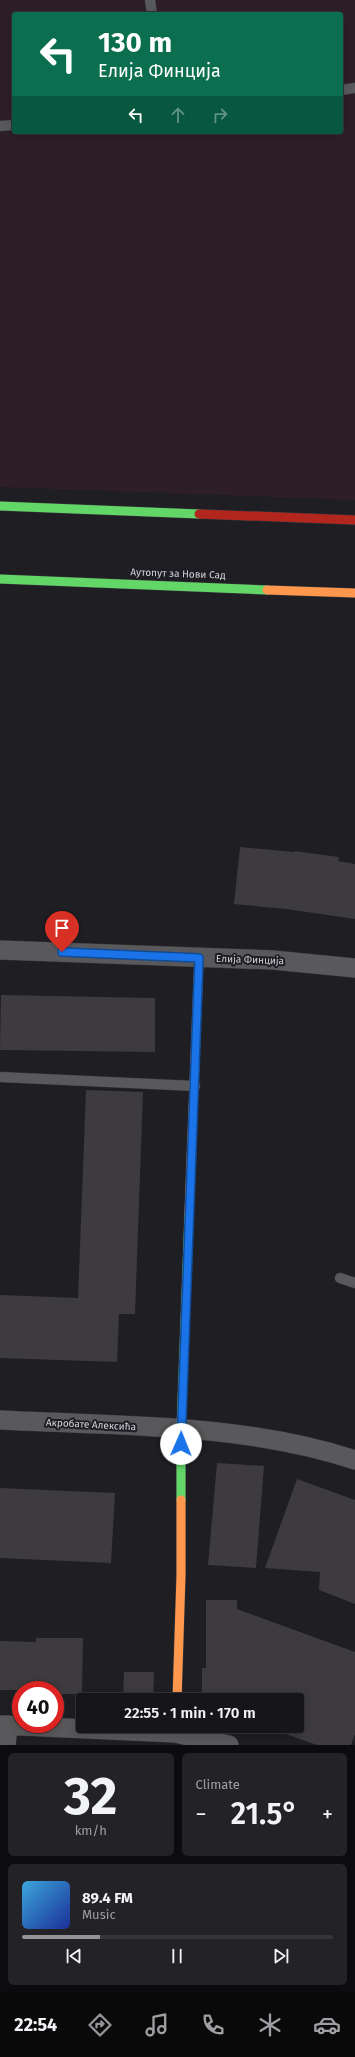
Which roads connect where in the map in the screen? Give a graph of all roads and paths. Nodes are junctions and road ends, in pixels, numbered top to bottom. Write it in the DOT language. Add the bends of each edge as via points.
graph roads {
  1 [pos="150,0"];
  2 [pos="152,12"];
  3 [pos="355,88"];
  4 [pos="343,90"];
  5 [pos="12,125"];
  6 [pos="0,126"];
  7 [pos="0,506"];
  8 [pos="355,520"];
  9 [pos="0,579"];
  10 [pos="355,593"];
  11 [pos="0,950"];
  12 [pos="199,958"];
  13 [pos="355,968"];
  14 [pos="0,1077"];
  15 [pos="194,1086"];
  16 [pos="340,1278"];
  17 [pos="355,1283"];
  18 [pos="0,1420"];
  19 [pos="181,1429"];
  20 [pos="355,1460"];
  21 [pos="177,1693"];
  22 [pos="4,1725"];
  23 [pos="76,1727"];
  24 [pos="182,1733"];
  25 [pos="196,1741"];
  26 [pos="6,1745"];
  27 [pos="229,1745"];
  1 -- 2 [label="lane"];
  3 -- 4 [label="lane"];
  5 -- 6 [label="lane"];
  7 -- 8 [label="street"];
  9 -- 10 [label="street, Аутопут за Нови Сад"];
  11 -- 12 [label="street, Елија Финција"];
  12 -- 13 [label="street, Елија Финција" via="273,960"];
  12 -- 15 [label="street"];
  14 -- 15 [label="lane"];
  15 -- 19 [label="street"];
  16 -- 17 [label="lane"];
  18 -- 19 [label="street, Акробате Алексића"];
  19 -- 20 [label="street, Акробате Алексића" via="302,1444"];
  19 -- 21 [label="street" via="181,1575"];
  22 -- 23 [label="street"];
  22 -- 26 [label="street"];
  24 -- 25 [label="street"];
  25 -- 27 [label="street"];
}
